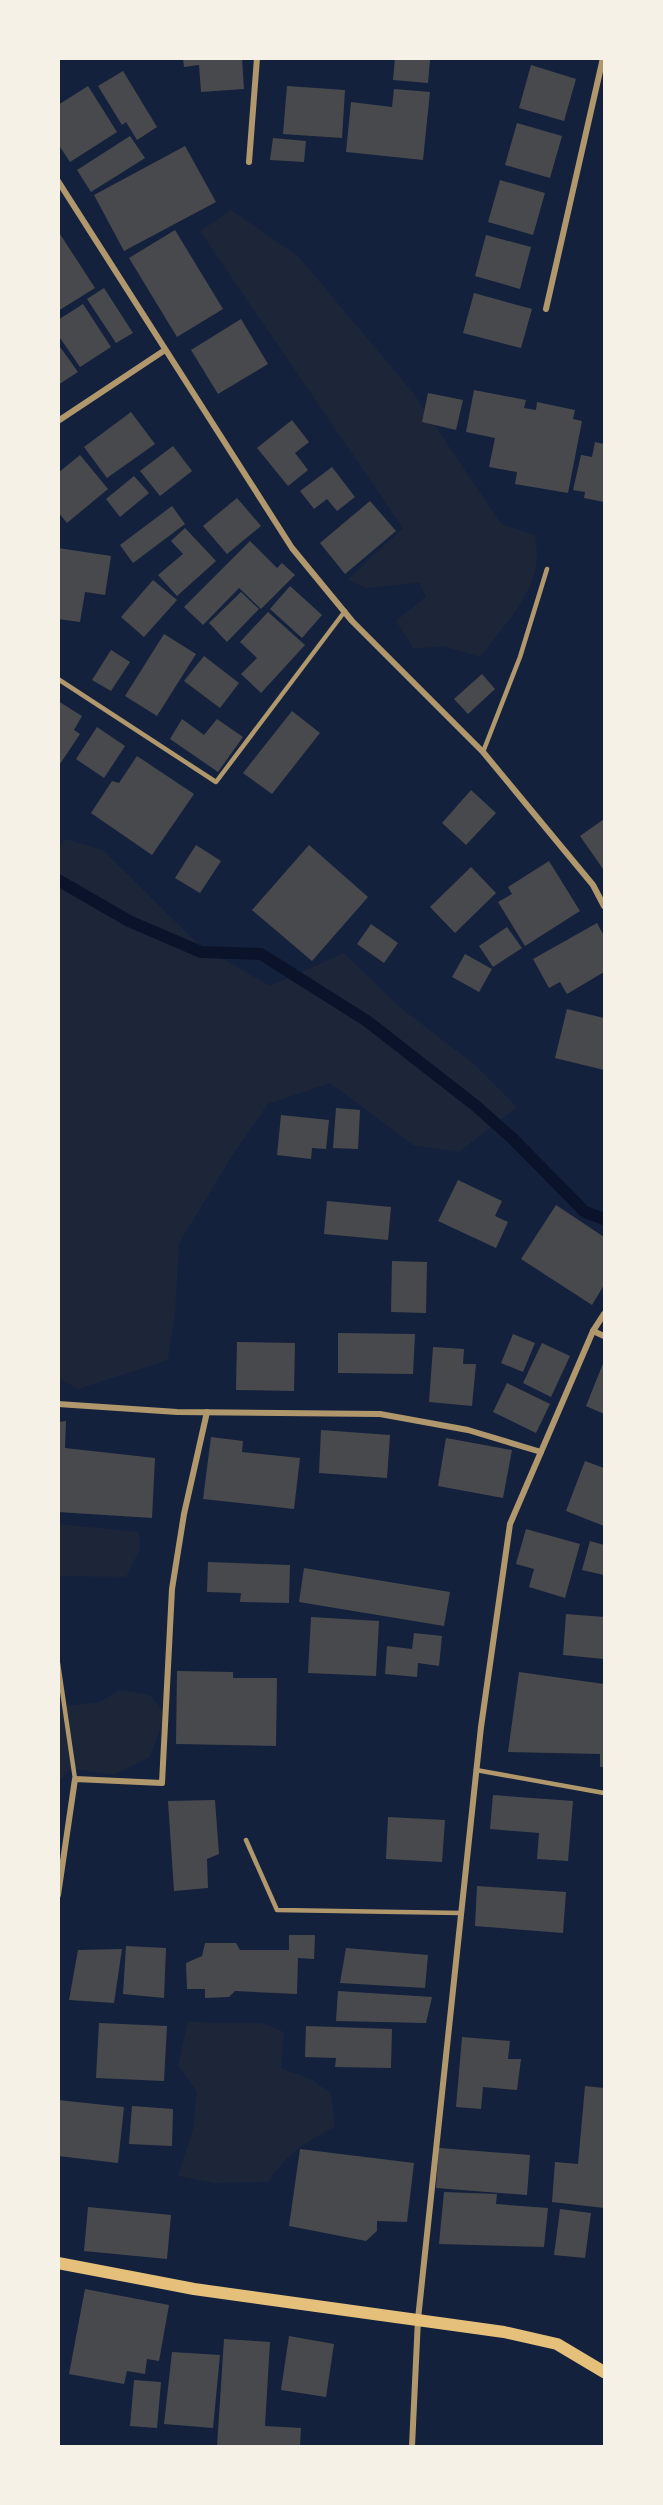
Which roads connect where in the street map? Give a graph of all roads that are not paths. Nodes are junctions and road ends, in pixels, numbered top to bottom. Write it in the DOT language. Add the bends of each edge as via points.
graph roads {
  1 [pos="257,58"];
  2 [pos="603,58"];
  3 [pos="249,162"];
  4 [pos="58,181"];
  5 [pos="546,309"];
  6 [pos="165,350"];
  7 [pos="58,421"];
  8 [pos="547,569"];
  9 [pos="345,611"];
  10 [pos="58,679"];
  11 [pos="483,752"];
  12 [pos="604,906"];
  13 [pos="604,1314"];
  14 [pos="593,1331"];
  15 [pos="604,1336"];
  16 [pos="58,1404"];
  17 [pos="207,1412"];
  18 [pos="541,1452"];
  19 [pos="58,1663"];
  20 [pos="476,1770"];
  21 [pos="75,1779"];
  22 [pos="604,1793"];
  23 [pos="246,1840"];
  24 [pos="58,1895"];
  25 [pos="461,1913"];
  26 [pos="58,2263"];
  27 [pos="418,2319"];
  28 [pos="604,2372"];
  29 [pos="412,2446"];
  1 -- 3 [label="street"];
  2 -- 5 [label="street"];
  4 -- 6 [label="street"];
  6 -- 7 [label="street"];
  6 -- 9 [label="street" via="292,549"];
  8 -- 11 [label="lane" via="520,657"];
  9 -- 10 [label="lane" via="216,782"];
  9 -- 11 [label="street"];
  11 -- 12 [label="street" via="593,885"];
  13 -- 14 [label="street"];
  14 -- 15 [label="street"];
  14 -- 18 [label="street"];
  16 -- 17 [label="street"];
  17 -- 18 [label="street" via="380,1414 468,1430"];
  17 -- 21 [label="street" via="172,1589 162,1783"];
  18 -- 20 [label="street" via="510,1524"];
  19 -- 21 [label="lane"];
  20 -- 22 [label="lane"];
  20 -- 25 [label="street"];
  21 -- 24 [label="street"];
  23 -- 25 [label="lane" via="278,1910"];
  25 -- 27 [label="street"];
  26 -- 27 [label="main road" via="194,2289"];
  27 -- 28 [label="main road" via="557,2344"];
  27 -- 29 [label="street"];
}
